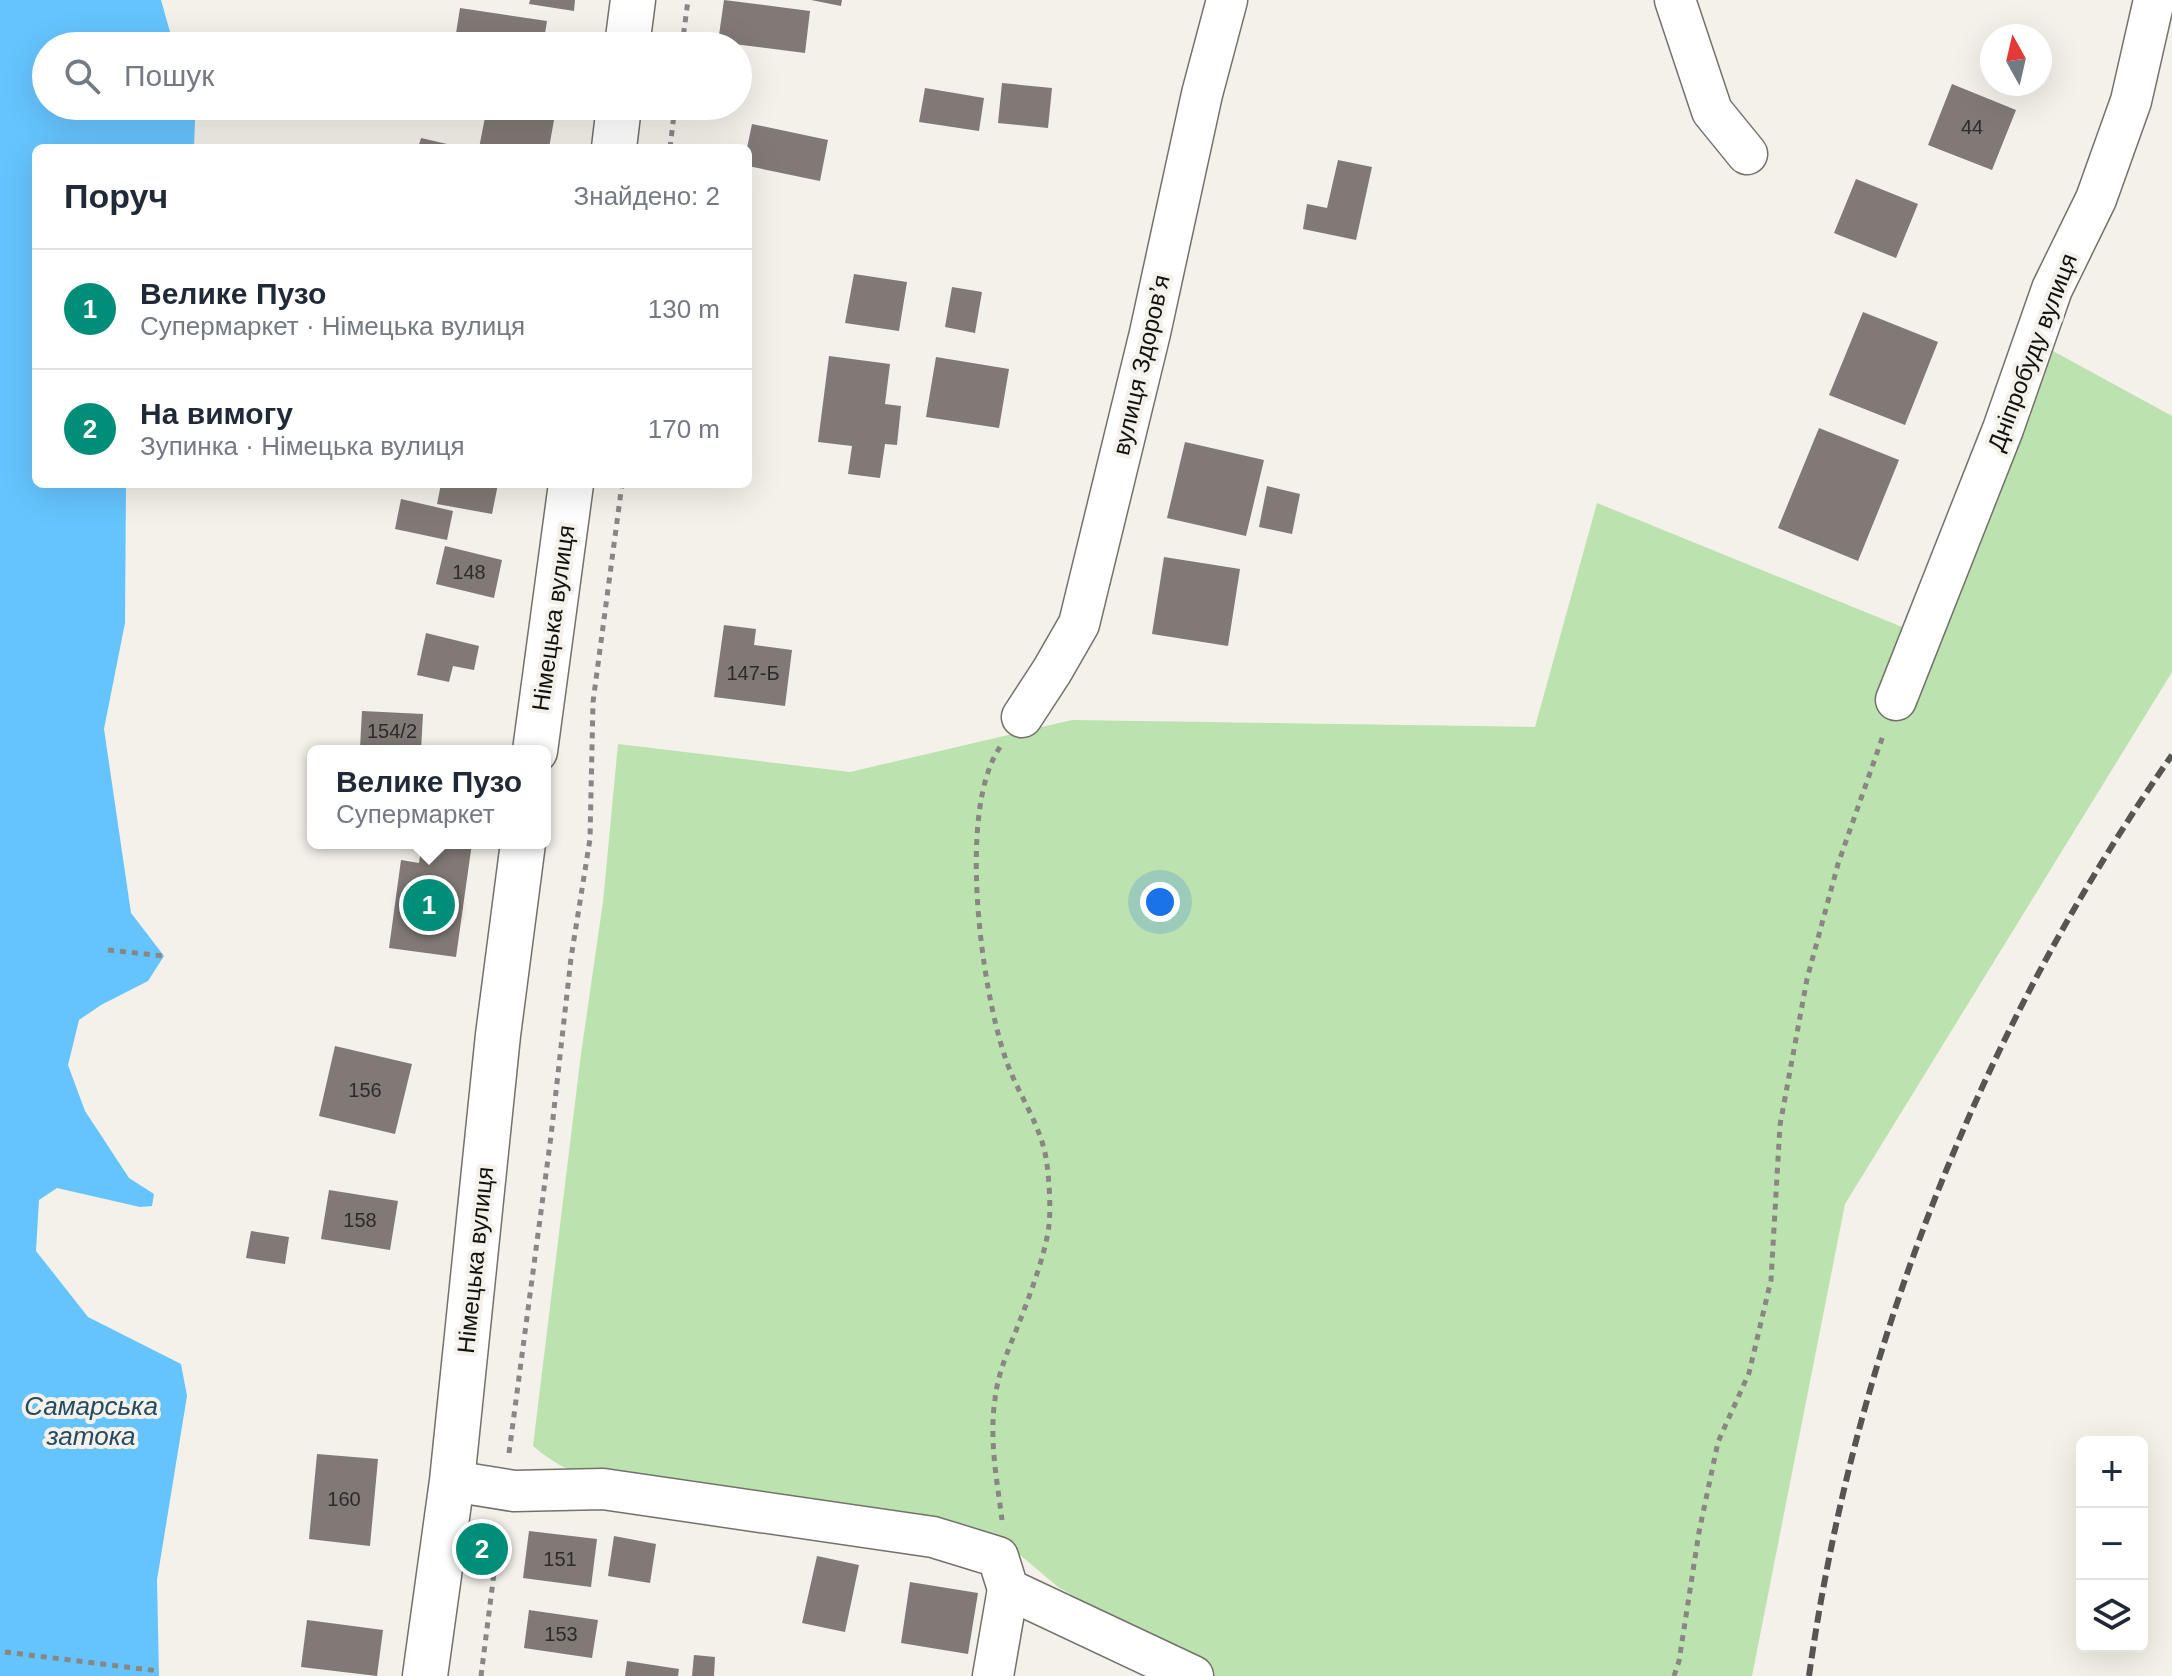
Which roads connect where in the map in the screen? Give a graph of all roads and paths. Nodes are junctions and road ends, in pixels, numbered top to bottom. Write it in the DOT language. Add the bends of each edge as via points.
graph roads {
  1 [pos="633,0"];
  2 [pos="688,0"];
  3 [pos="1227,0"];
  4 [pos="1675,0"];
  5 [pos="2154,0"];
  6 [pos="629,32"];
  7 [pos="684,32"];
  8 [pos="617,120"];
  9 [pos="673,120"];
  10 [pos="614,144"];
  11 [pos="670,144"];
  12 [pos="1747,154"];
  13 [pos="570,488"];
  14 [pos="621,488"];
  15 [pos="1896,700"];
  16 [pos="1022,717"];
  17 [pos="536,745"];
  18 [pos="522,849"];
  19 [pos="108,950"];
  20 [pos="164,956"];
  21 [pos="452,1481"];
  22 [pos="505,1489"];
  23 [pos="1003,1573"];
  24 [pos="5,1652"];
  25 [pos="159,1671"];
  26 [pos="425,1676"];
  27 [pos="481,1676"];
  28 [pos="993,1676"];
  29 [pos="1193,1676"];
  30 [pos="1674,1676"];
  1 -- 6 [label="main road"];
  2 -- 7 [label="path"];
  3 -- 16 [label="street, вулиця Здоровʼя" via="1079,624"];
  4 -- 12 [label="street" via="1712,111"];
  5 -- 15 [label="street, Дніпробуду вулиця" via="2131,101 2096,199 2052,289"];
  8 -- 10 [label="main road"];
  9 -- 11 [label="path"];
  13 -- 17 [label="main road, Німецька вулиця"];
  14 -- 22 [label="path" via="593,702 590,839"];
  15 -- 30 [label="path" via="1838,864 1807,979 1780,1125 1771,1280 1749,1373 1718,1442"];
  16 -- 23 [label="path" via="991,760 978,807 975,869 986,974 1005,1056 1046,1157 1049,1225 995,1397 992,1435 1004,1534"];
  18 -- 21 [label="main road, Німецька вулиця"];
  19 -- 20 [label="path"];
  21 -- 22 [label="street"];
  21 -- 26 [label="main road, Німецька вулиця"];
  22 -- 23 [label="street" via="603,1489 933,1537"];
  22 -- 27 [label="path"];
  23 -- 28 [label="street"];
  23 -- 29 [label="street"];
  24 -- 25 [label="path"];
}
